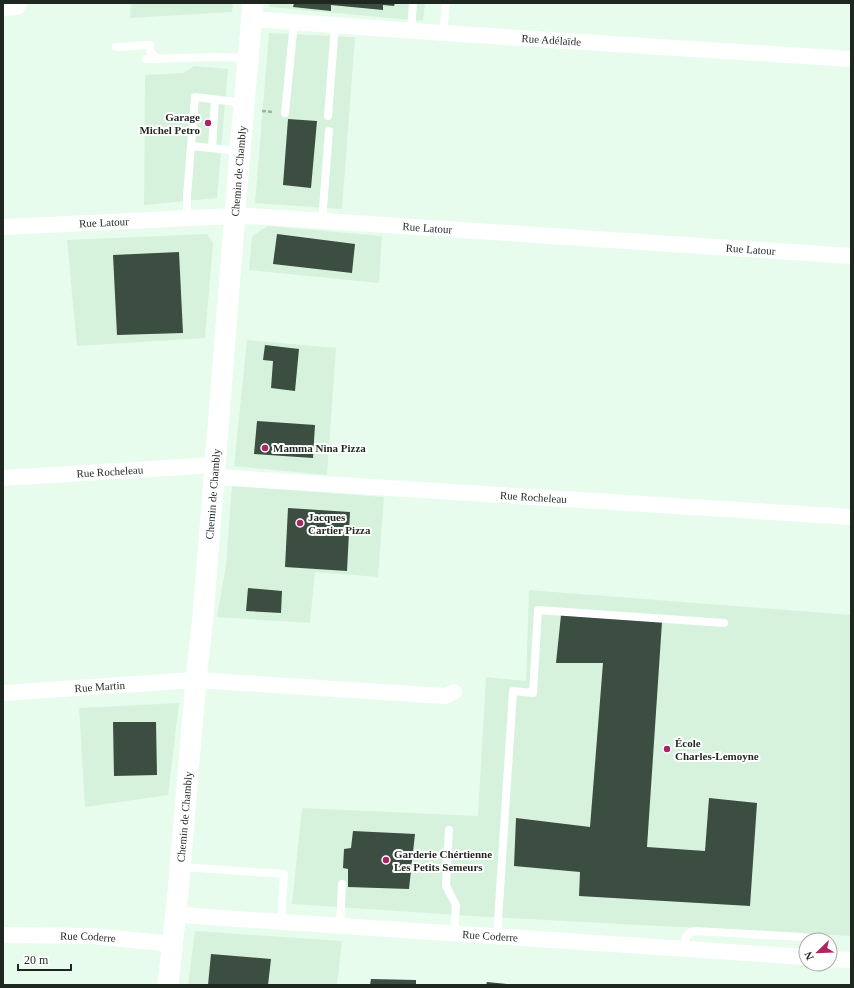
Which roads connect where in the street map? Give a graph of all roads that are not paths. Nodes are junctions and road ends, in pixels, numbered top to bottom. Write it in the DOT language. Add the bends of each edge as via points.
graph roads {
  1 [pos="19,3"];
  2 [pos="413,3"];
  3 [pos="446,3"];
  4 [pos="3,8"];
  5 [pos="253,11"];
  6 [pos="294,22"];
  7 [pos="335,25"];
  8 [pos="411,30"];
  9 [pos="443,33"];
  10 [pos="116,47"];
  11 [pos="249,58"];
  12 [pos="146,59"];
  13 [pos="157,59"];
  14 [pos="851,59"];
  15 [pos="215,100"];
  16 [pos="245,103"];
  17 [pos="286,113"];
  18 [pos="328,116"];
  19 [pos="329,131"];
  20 [pos="191,146"];
  21 [pos="212,148"];
  22 [pos="240,151"];
  23 [pos="235,217"];
  24 [pos="187,218"];
  25 [pos="322,221"];
  26 [pos="3,227"];
  27 [pos="851,256"];
  28 [pos="215,471"];
  29 [pos="3,478"];
  30 [pos="851,517"];
  31 [pos="724,623"];
  32 [pos="196,680"];
  33 [pos="454,692"];
  34 [pos="3,693"];
  35 [pos="449,830"];
  36 [pos="180,867"];
  37 [pos="342,884"];
  38 [pos="175,913"];
  39 [pos="281,922"];
  40 [pos="340,926"];
  41 [pos="454,934"];
  42 [pos="3,935"];
  43 [pos="497,936"];
  44 [pos="798,937"];
  45 [pos="173,944"];
  46 [pos="684,948"];
  47 [pos="798,956"];
  48 [pos="838,959"];
  49 [pos="851,960"];
  50 [pos="168,985"];
  1 -- 4 [label="street" via="17,7"];
  2 -- 8 [label="lane"];
  3 -- 9 [label="lane"];
  5 -- 6 [label="street, Rue Adélaïde"];
  5 -- 11 [label="street, Chemin de Chambly"];
  6 -- 7 [label="street, Rue Adélaïde"];
  6 -- 17 [label="lane"];
  7 -- 8 [label="street, Rue Adélaïde"];
  7 -- 18 [label="lane"];
  8 -- 9 [label="street, Rue Adélaïde"];
  9 -- 14 [label="street, Rue Adélaïde"];
  10 -- 13 [label="lane" via="150,45 150,51"];
  11 -- 13 [label="lane"];
  11 -- 16 [label="street, Chemin de Chambly"];
  12 -- 13 [label="lane"];
  15 -- 16 [label="lane"];
  15 -- 20 [label="lane" via="195,97"];
  15 -- 21 [label="lane"];
  16 -- 22 [label="street, Chemin de Chambly"];
  19 -- 25 [label="lane"];
  20 -- 21 [label="lane"];
  20 -- 24 [label="lane"];
  21 -- 22 [label="lane"];
  22 -- 23 [label="street, Chemin de Chambly"];
  23 -- 24 [label="street, Rue Latour"];
  23 -- 25 [label="street, Rue Latour"];
  23 -- 28 [label="street, Chemin de Chambly"];
  24 -- 26 [label="street, Rue Latour"];
  25 -- 27 [label="street, Rue Latour"];
  28 -- 29 [label="street, Rue Rocheleau"];
  28 -- 30 [label="street, Rue Rocheleau"];
  28 -- 32 [label="street, Chemin de Chambly"];
  31 -- 43 [label="lane" via="538,610 533,693 513,691"];
  32 -- 33 [label="street, Rue Martin" via="445,696"];
  32 -- 34 [label="street, Rue Martin"];
  32 -- 36 [label="street, Chemin de Chambly"];
  35 -- 41 [label="lane" via="446,886 456,905"];
  36 -- 38 [label="street, Chemin de Chambly"];
  36 -- 39 [label="lane" via="284,874"];
  37 -- 40 [label="lane"];
  38 -- 39 [label="street, Rue Coderre"];
  38 -- 45 [label="street, Chemin de Chambly"];
  39 -- 40 [label="street, Rue Coderre"];
  40 -- 41 [label="street, Rue Coderre"];
  41 -- 43 [label="street, Rue Coderre"];
  42 -- 45 [label="street, Rue Coderre" via="92,936"];
  43 -- 46 [label="street, Rue Coderre"];
  44 -- 46 [label="lane" via="695,930 686,936"];
  45 -- 50 [label="street, Chemin de Chambly"];
  46 -- 47 [label="street, Rue Coderre"];
  48 -- 49 [label="street"];
}
